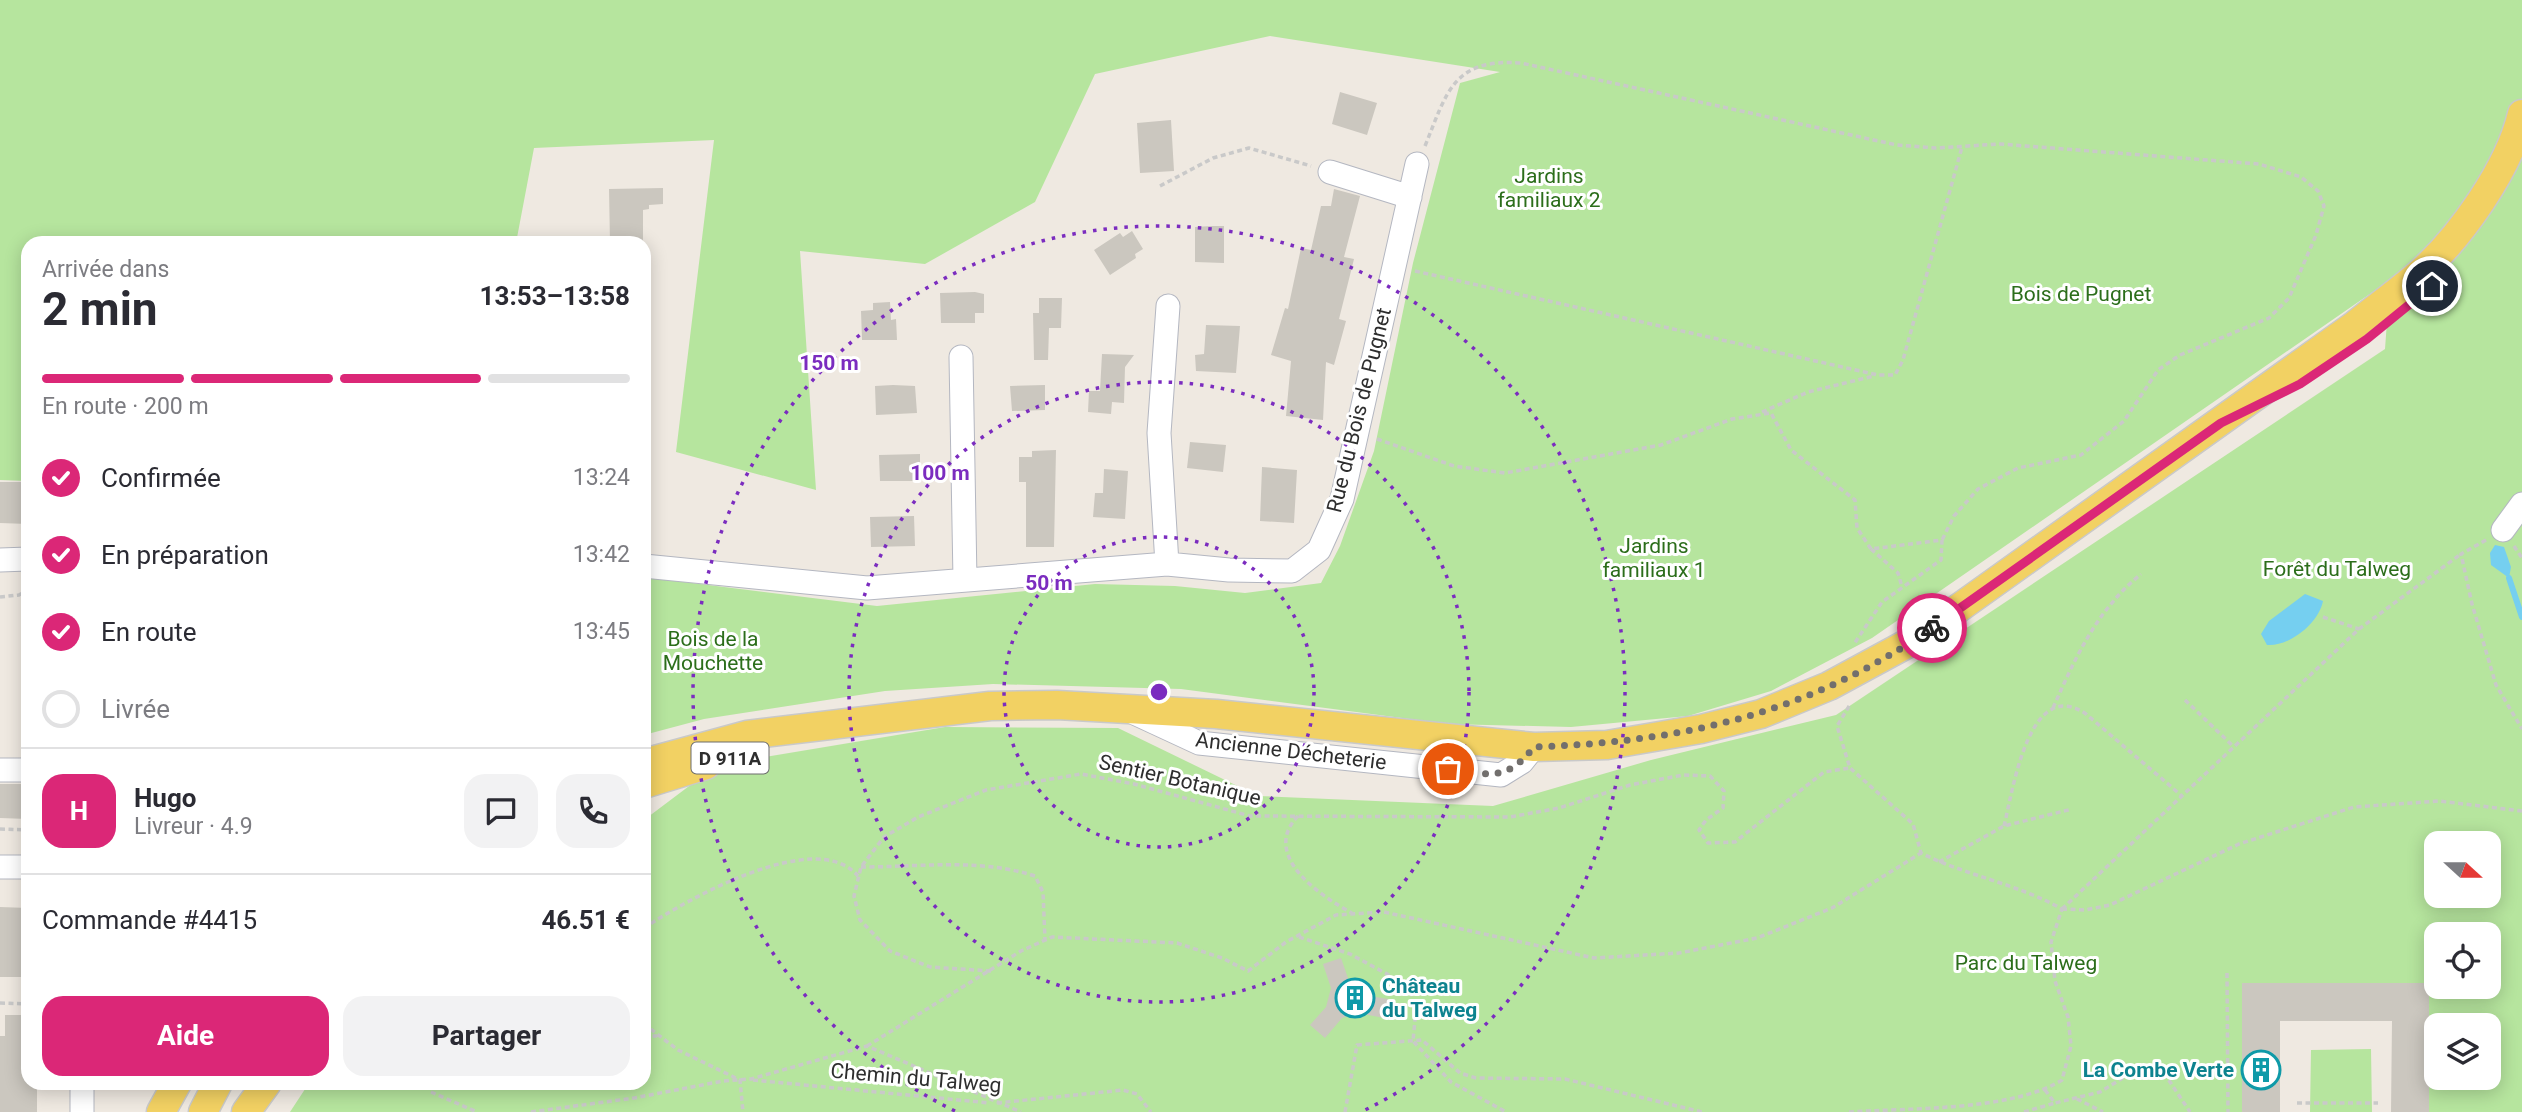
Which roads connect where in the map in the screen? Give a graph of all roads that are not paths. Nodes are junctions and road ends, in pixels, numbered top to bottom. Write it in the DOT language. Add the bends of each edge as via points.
graph roads {
  1 [pos="2522,114"];
  2 [pos="1417,164"];
  3 [pos="2522,165"];
  4 [pos="1330,172"];
  5 [pos="1410,197"];
  6 [pos="1168,306"];
  7 [pos="961,356"];
  8 [pos="2221,423"];
  9 [pos="2522,504"];
  10 [pos="2504,530"];
  11 [pos="0,559"];
  12 [pos="21,559"];
  13 [pos="1167,564"];
  14 [pos="651,567"];
  15 [pos="965,580"];
  16 [pos="814,727"];
  17 [pos="651,743"];
  18 [pos="651,760"];
  19 [pos="0,770"];
  20 [pos="21,770"];
  21 [pos="651,782"];
  22 [pos="0,867"];
  23 [pos="21,867"];
  24 [pos="82,1090"];
  25 [pos="173,1090"];
  26 [pos="215,1090"];
  27 [pos="262,1090"];
  28 [pos="82,1112"];
  29 [pos="160,1112"];
  30 [pos="203,1112"];
  31 [pos="246,1112"];
  1 -- 8 [label="main road, D 911A" via="2497,173 2465,223 2420,274"];
  2 -- 5 [label="street, Rue du Bois de Pugnet"];
  3 -- 8 [label="main road, D 911A" via="2478,237 2432,286 2367,339 2300,384"];
  4 -- 5 [label="street"];
  5 -- 13 [label="street, Rue du Bois de Pugnet" via="1342,499 1320,550 1292,570"];
  6 -- 13 [label="street" via="1159,433"];
  7 -- 15 [label="street"];
  8 -- 16 [label="main road, D 911A" via="1914,640 1829,686 1761,713 1701,729 1607,745 1534,747 1309,722 1128,709 990,706"];
  9 -- 10 [label="street"];
  11 -- 12 [label="street"];
  13 -- 15 [label="street, Rue du Bois de Pugnet"];
  14 -- 15 [label="street, Rue du Bois de Pugnet" via="867,588"];
  16 -- 17 [label="main road" via="745,720"];
  16 -- 18 [label="main road, D 911A" via="747,736"];
  16 -- 21 [label="main road, D 911A" via="762,750"];
  19 -- 20 [label="street"];
  22 -- 23 [label="street"];
  24 -- 28 [label="street"];
  25 -- 29 [label="main road"];
  26 -- 30 [label="main road"];
  27 -- 31 [label="main road"];
}
